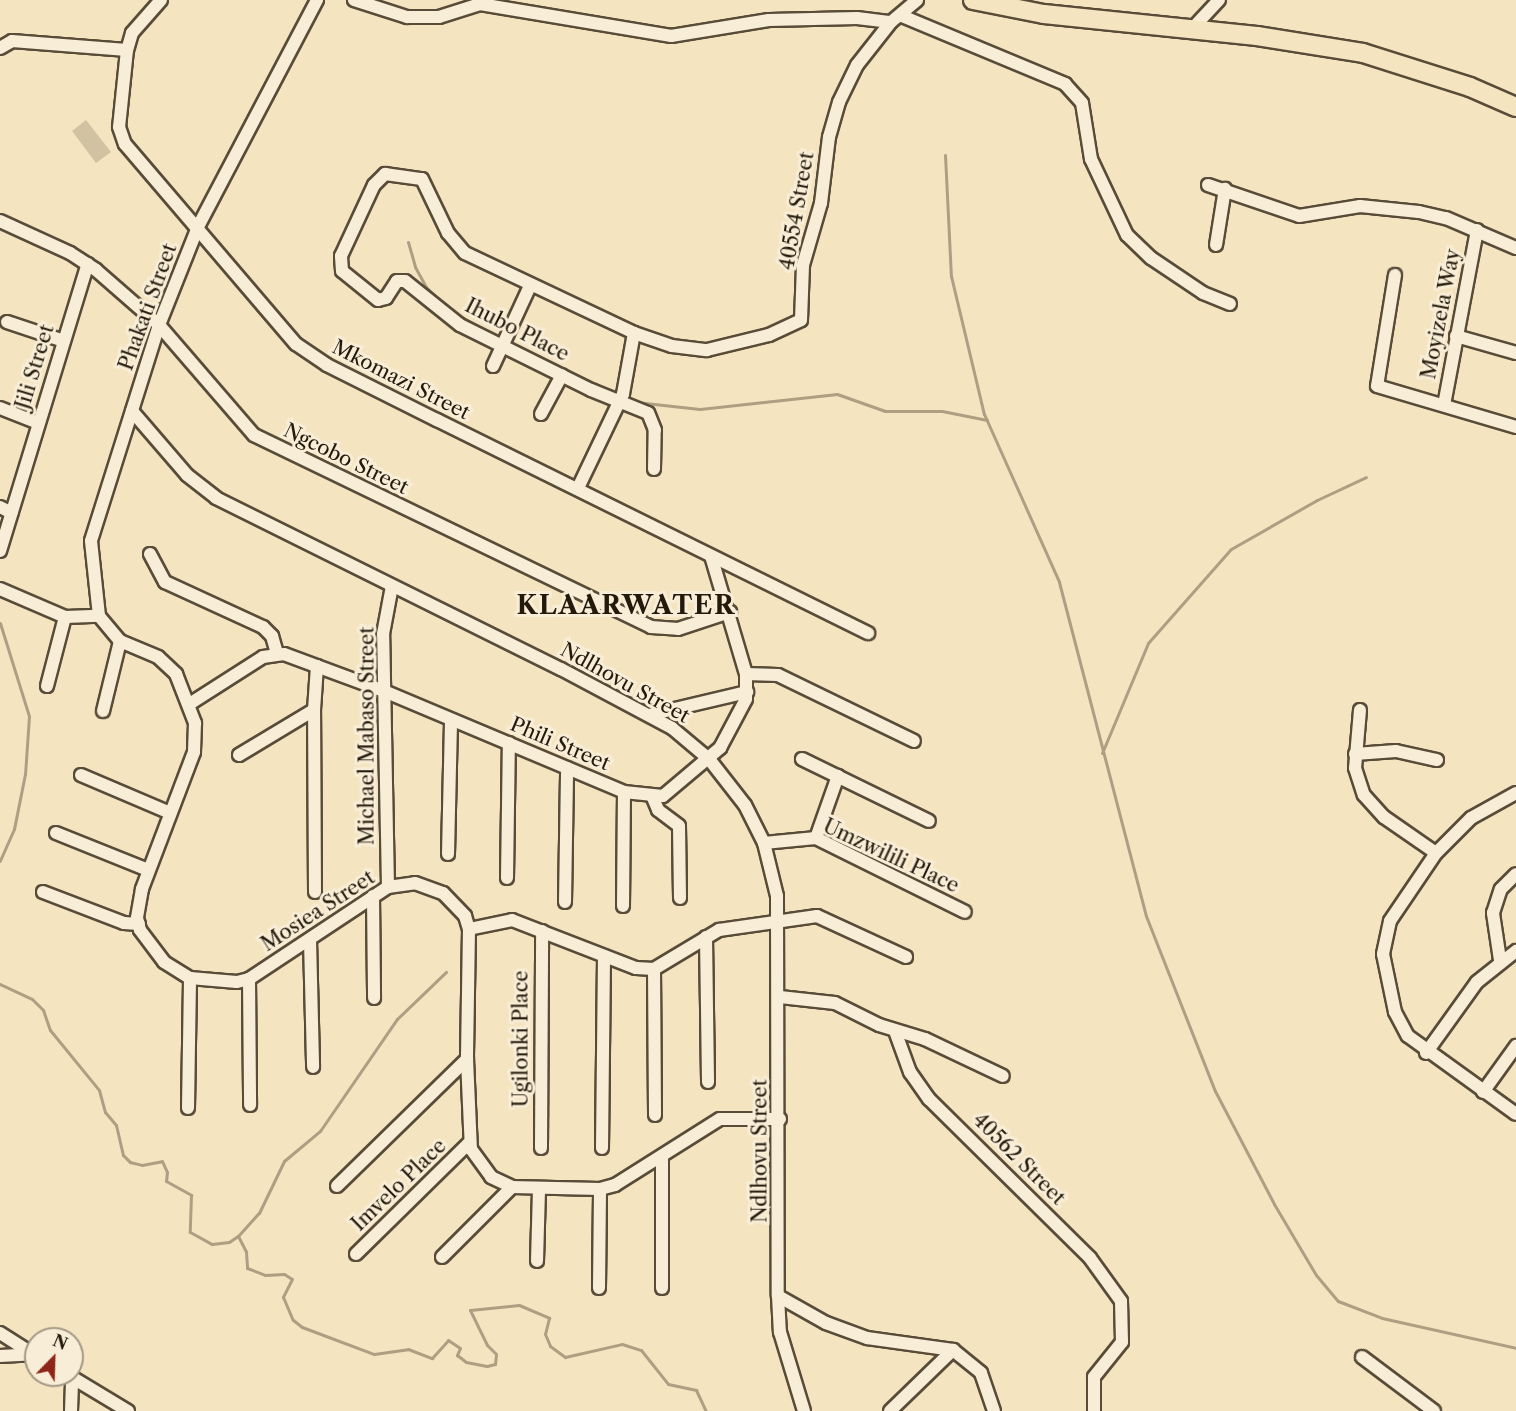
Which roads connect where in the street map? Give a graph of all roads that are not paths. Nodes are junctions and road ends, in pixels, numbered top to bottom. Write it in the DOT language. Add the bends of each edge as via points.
graph roads {
  1 [pos="161,0"];
  2 [pos="317,0"];
  3 [pos="354,0"];
  4 [pos="917,0"];
  5 [pos="973,0"];
  6 [pos="1219,0"];
  7 [pos="896,19"];
  8 [pos="1191,30"];
  9 [pos="1,47"];
  10 [pos="127,50"];
  11 [pos="1516,107"];
  12 [pos="1208,185"];
  13 [pos="1225,189"];
  14 [pos="0,221"];
  15 [pos="198,227"];
  16 [pos="1477,230"];
  17 [pos="1216,245"];
  18 [pos="1516,248"];
  19 [pos="87,264"];
  20 [pos="1395,276"];
  21 [pos="530,286"];
  22 [pos="1230,304"];
  23 [pos="7,322"];
  24 [pos="159,325"];
  25 [pos="634,333"];
  26 [pos="1456,336"];
  27 [pos="64,341"];
  28 [pos="503,345"];
  29 [pos="1516,353"];
  30 [pos="493,366"];
  31 [pos="562,375"];
  32 [pos="619,404"];
  33 [pos="1444,405"];
  34 [pos="0,408"];
  35 [pos="132,411"];
  36 [pos="542,414"];
  37 [pos="38,423"];
  38 [pos="1516,427"];
  39 [pos="654,469"];
  40 [pos="578,488"];
  41 [pos="0,507"];
  42 [pos="12,513"];
  43 [pos="0,551"];
  44 [pos="150,554"];
  45 [pos="711,556"];
  46 [pos="392,586"];
  47 [pos="0,589"];
  48 [pos="730,612"];
  49 [pos="99,616"];
  50 [pos="65,617"];
  51 [pos="868,633"];
  52 [pos="120,641"];
  53 [pos="277,654"];
  54 [pos="317,666"];
  55 [pos="746,674"];
  56 [pos="47,686"];
  57 [pos="384,691"];
  58 [pos="747,692"];
  59 [pos="191,703"];
  60 [pos="314,710"];
  61 [pos="1360,710"];
  62 [pos="103,711"];
  63 [pos="649,715"];
  64 [pos="451,720"];
  65 [pos="914,741"];
  66 [pos="509,742"];
  67 [pos="1355,754"];
  68 [pos="239,755"];
  69 [pos="710,759"];
  70 [pos="802,759"];
  71 [pos="1437,760"];
  72 [pos="567,768"];
  73 [pos="81,775"];
  74 [pos="838,776"];
  75 [pos="624,792"];
  76 [pos="1516,793"];
  77 [pos="653,798"];
  78 [pos="170,813"];
  79 [pos="928,821"];
  80 [pos="56,833"];
  81 [pos="816,838"];
  82 [pos="764,843"];
  83 [pos="1436,853"];
  84 [pos="448,854"];
  85 [pos="148,870"];
  86 [pos="1516,874"];
  87 [pos="507,878"];
  88 [pos="388,887"];
  89 [pos="43,892"];
  90 [pos="315,892"];
  91 [pos="373,896"];
  92 [pos="680,898"];
  93 [pos="565,902"];
  94 [pos="623,906"];
  95 [pos="965,912"];
  96 [pos="779,922"];
  97 [pos="139,924"];
  98 [pos="470,929"];
  99 [pos="542,931"];
  100 [pos="706,937"];
  101 [pos="310,939"];
  102 [pos="1516,951"];
  103 [pos="604,956"];
  104 [pos="906,957"];
  105 [pos="1500,960"];
  106 [pos="654,969"];
  107 [pos="189,978"];
  108 [pos="249,979"];
  109 [pos="780,997"];
  110 [pos="374,998"];
  111 [pos="895,1031"];
  112 [pos="1516,1046"];
  113 [pos="1426,1053"];
  114 [pos="467,1059"];
  115 [pos="313,1067"];
  116 [pos="1003,1076"];
  117 [pos="708,1082"];
  118 [pos="1483,1092"];
  119 [pos="250,1105"];
  120 [pos="189,1108"];
  121 [pos="1516,1114"];
  122 [pos="655,1115"];
  123 [pos="780,1119"];
  124 [pos="470,1143"];
  125 [pos="541,1148"];
  126 [pos="602,1148"];
  127 [pos="662,1157"];
  128 [pos="337,1186"];
  129 [pos="512,1187"];
  130 [pos="539,1189"];
  131 [pos="600,1189"];
  132 [pos="356,1254"];
  133 [pos="441,1257"];
  134 [pos="537,1261"];
  135 [pos="599,1288"];
  136 [pos="662,1288"];
  137 [pos="778,1296"];
  138 [pos="0,1334"];
  139 [pos="24,1348"];
  140 [pos="953,1350"];
  141 [pos="24,1355"];
  142 [pos="0,1356"];
  143 [pos="1362,1357"];
  144 [pos="84,1384"];
  145 [pos="70,1387"];
  146 [pos="71,1411"];
  147 [pos="128,1411"];
  148 [pos="804,1411"];
  149 [pos="890,1411"];
  150 [pos="994,1411"];
  151 [pos="1094,1411"];
  152 [pos="1434,1411"];
  1 -- 10 [label="street, Mkomazi Street" via="132,33"];
  2 -- 15 [label="street, Phakati Street"];
  3 -- 7 [label="street" via="407,17 439,17 480,4 671,36 768,20"];
  4 -- 7 [label="street"];
  5 -- 8 [label="highway" via="1044,14"];
  6 -- 8 [label="street"];
  7 -- 22 [label="street" via="1052,77 1074,92 1087,115 1091,159 1127,235 1151,258 1194,287"];
  7 -- 25 [label="street, 40554 Street" via="857,65 839,102 829,137 821,203 802,265 801,320 768,335 707,350 672,346"];
  8 -- 11 [label="highway" via="1363,53 1459,83"];
  9 -- 10 [label="street" via="19,41"];
  10 -- 15 [label="street, Mkomazi Street" via="119,106 122,135"];
  12 -- 13 [label="street"];
  13 -- 16 [label="street" via="1287,215 1377,207 1446,218"];
  13 -- 17 [label="street"];
  14 -- 19 [label="street, Ngcobo Street"];
  15 -- 24 [label="street, Phakati Street"];
  15 -- 40 [label="street, Mkomazi Street" via="287,334 313,357"];
  16 -- 18 [label="street"];
  16 -- 26 [label="street, Moyizela Way"];
  19 -- 24 [label="street, Ngcobo Street"];
  19 -- 27 [label="street, Jili Street"];
  20 -- 33 [label="street" via="1376,378 1381,390"];
  21 -- 25 [label="street"];
  21 -- 28 [label="street"];
  21 -- 28 [label="street, Ihubo Place" via="456,245 422,179 393,174 380,177 341,256 342,271 378,300 386,298 397,281 405,281 460,325"];
  23 -- 27 [label="street"];
  24 -- 35 [label="street, Phakati Street"];
  24 -- 48 [label="street, Ngcobo Street" via="254,435 641,624 678,629"];
  25 -- 32 [label="street"];
  26 -- 29 [label="street"];
  26 -- 33 [label="street, Moyizela Way"];
  27 -- 37 [label="street, Jili Street"];
  28 -- 30 [label="street"];
  28 -- 31 [label="street, Ihubo Place"];
  31 -- 32 [label="street, Ihubo Place"];
  31 -- 36 [label="street"];
  32 -- 39 [label="street, Ihubo Place" via="644,411 653,418"];
  32 -- 40 [label="street"];
  33 -- 38 [label="street"];
  34 -- 37 [label="street"];
  35 -- 46 [label="street, Ndlhovu Street" via="201,488"];
  35 -- 49 [label="street, Phakati Street" via="91,541"];
  37 -- 42 [label="street, Jili Street"];
  40 -- 45 [label="street, Mkomazi Street"];
  41 -- 42 [label="street"];
  42 -- 43 [label="street, Jili Street"];
  44 -- 53 [label="street" via="165,582 263,627 272,636"];
  45 -- 48 [label="street"];
  45 -- 51 [label="street, Mkomazi Street"];
  46 -- 57 [label="street, Michael Mabaso Street" via="383,634"];
  46 -- 63 [label="street, Ndlhovu Street"];
  47 -- 50 [label="street"];
  48 -- 55 [label="street"];
  49 -- 50 [label="street"];
  49 -- 52 [label="street"];
  50 -- 56 [label="street"];
  52 -- 59 [label="street" via="168,665"];
  52 -- 62 [label="street"];
  53 -- 54 [label="street, Phili Street"];
  53 -- 59 [label="street" via="263,657"];
  54 -- 57 [label="street, Phili Street"];
  54 -- 60 [label="street"];
  55 -- 58 [label="street"];
  55 -- 65 [label="street" via="778,675"];
  57 -- 64 [label="street, Phili Street"];
  57 -- 88 [label="street, Michael Mabaso Street"];
  58 -- 63 [label="street"];
  58 -- 69 [label="street" via="741,715"];
  59 -- 78 [label="street" via="194,752"];
  60 -- 68 [label="street"];
  60 -- 90 [label="street"];
  61 -- 67 [label="street"];
  63 -- 69 [label="street, Ndlhovu Street"];
  64 -- 66 [label="street, Phili Street"];
  64 -- 84 [label="street"];
  66 -- 72 [label="street, Phili Street"];
  66 -- 87 [label="street"];
  67 -- 71 [label="street" via="1396,751"];
  67 -- 83 [label="street" via="1364,795 1384,816"];
  69 -- 77 [label="street" via="670,793"];
  69 -- 82 [label="street, Ndlhovu Street" via="745,805"];
  70 -- 74 [label="street"];
  72 -- 75 [label="street, Phili Street"];
  72 -- 93 [label="street"];
  73 -- 78 [label="street"];
  74 -- 79 [label="street"];
  74 -- 81 [label="street"];
  75 -- 77 [label="street, Phili Street"];
  75 -- 94 [label="street"];
  76 -- 83 [label="street" via="1471,818"];
  77 -- 92 [label="street" via="658,810 679,826"];
  78 -- 85 [label="street"];
  80 -- 85 [label="street"];
  81 -- 82 [label="street, Umzwilili Place"];
  81 -- 95 [label="street, Umzwilili Place"];
  82 -- 96 [label="street, Ndlhovu Street" via="774,876"];
  83 -- 113 [label="street" via="1390,921 1383,954 1395,1012 1408,1036"];
  85 -- 97 [label="street" via="138,909"];
  86 -- 105 [label="street" via="1501,889 1493,913"];
  88 -- 91 [label="street, Mosiea Street"];
  88 -- 98 [label="street, Mosiea Street" via="415,883 443,892 465,916"];
  89 -- 97 [label="street" via="124,923"];
  91 -- 101 [label="street, Mosiea Street"];
  91 -- 110 [label="street"];
  96 -- 100 [label="street" via="733,927"];
  96 -- 104 [label="street" via="823,917"];
  96 -- 109 [label="street, Ndlhovu Street"];
  97 -- 107 [label="street, Mosiea Street" via="150,947"];
  98 -- 99 [label="street" via="506,919"];
  98 -- 114 [label="street"];
  99 -- 103 [label="street"];
  99 -- 125 [label="street, Ugilonki Place"];
  100 -- 106 [label="street"];
  100 -- 117 [label="street"];
  101 -- 108 [label="street, Mosiea Street"];
  101 -- 115 [label="street"];
  102 -- 105 [label="street"];
  103 -- 106 [label="street" via="636,968"];
  103 -- 126 [label="street"];
  105 -- 113 [label="street" via="1472,988"];
  106 -- 122 [label="street"];
  107 -- 108 [label="street, Mosiea Street" via="219,983"];
  107 -- 120 [label="street"];
  108 -- 119 [label="street"];
  109 -- 111 [label="street" via="835,1004"];
  109 -- 123 [label="street, Ndlhovu Street"];
  111 -- 116 [label="street" via="925,1039"];
  111 -- 151 [label="street, 40562 Street" via="910,1071 929,1099 1090,1258 1118,1294 1123,1310 1122,1342 1092,1384"];
  112 -- 118 [label="street"];
  113 -- 118 [label="street"];
  114 -- 124 [label="street"];
  114 -- 128 [label="street"];
  118 -- 121 [label="street"];
  123 -- 127 [label="street" via="720,1119"];
  123 -- 137 [label="street, Ndlhovu Street"];
  124 -- 129 [label="street" via="475,1158 491,1177"];
  124 -- 132 [label="street, Imvelo Place"];
  127 -- 131 [label="street" via="632,1177"];
  127 -- 136 [label="street"];
  129 -- 130 [label="street"];
  129 -- 133 [label="street"];
  130 -- 131 [label="street"];
  130 -- 134 [label="street"];
  131 -- 135 [label="street"];
  137 -- 140 [label="street" via="845,1331"];
  137 -- 148 [label="street, Ndlhovu Street" via="780,1332"];
  138 -- 139 [label="street"];
  140 -- 149 [label="street"];
  140 -- 150 [label="street" via="981,1373"];
  141 -- 142 [label="street"];
  143 -- 152 [label="street"];
  144 -- 147 [label="street"];
  145 -- 146 [label="street"];
}
